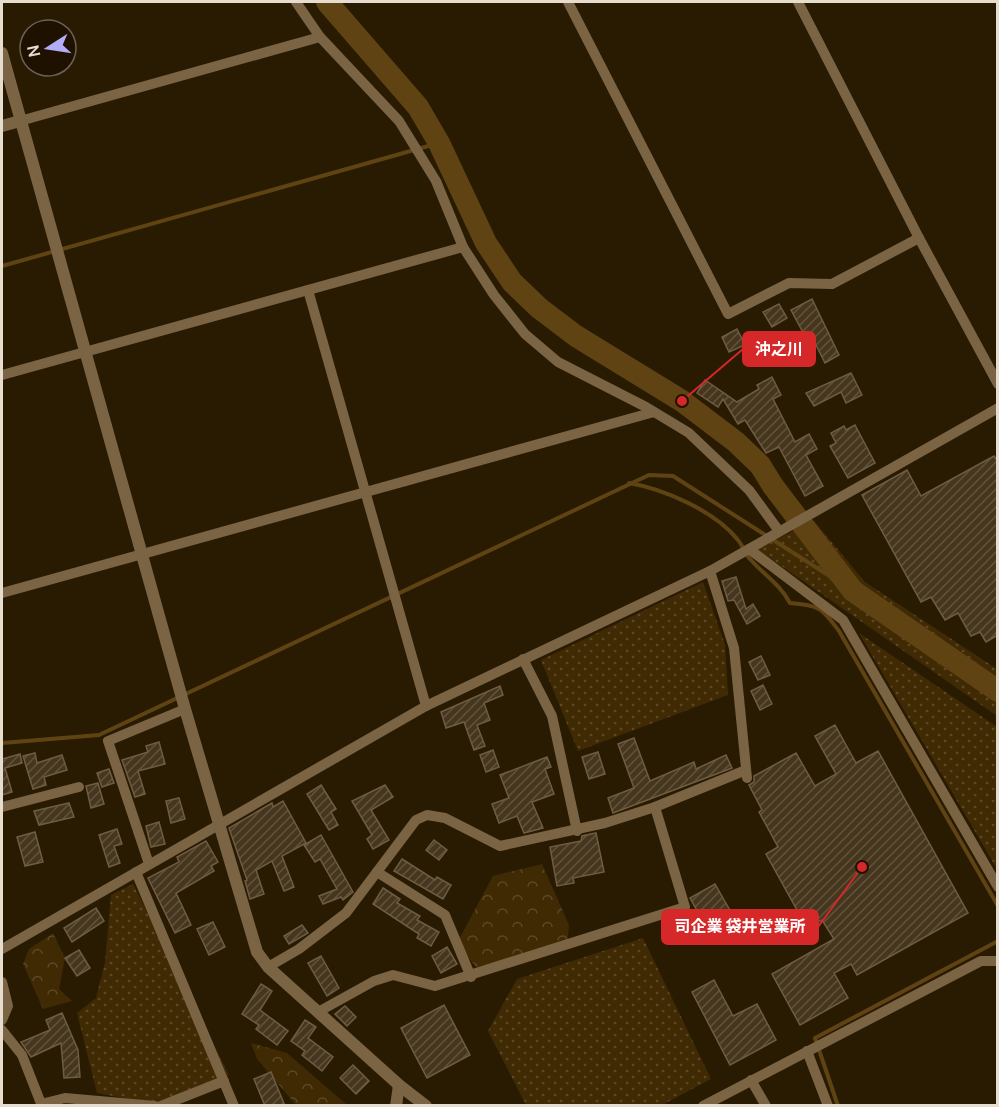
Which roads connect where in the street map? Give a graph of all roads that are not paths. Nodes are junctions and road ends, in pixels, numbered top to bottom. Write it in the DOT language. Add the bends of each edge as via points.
graph roads {
  1 [pos="296,2"];
  2 [pos="568,2"];
  3 [pos="798,2"];
  4 [pos="320,37"];
  5 [pos="2,53"];
  6 [pos="21,121"];
  7 [pos="2,126"];
  8 [pos="919,238"];
  9 [pos="463,247"];
  10 [pos="308,290"];
  11 [pos="85,351"];
  12 [pos="2,375"];
  13 [pos="998,384"];
  14 [pos="998,408"];
  15 [pos="654,412"];
  16 [pos="365,492"];
  17 [pos="779,531"];
  18 [pos="749,549"];
  19 [pos="142,554"];
  20 [pos="710,571"];
  21 [pos="2,593"];
  22 [pos="523,659"];
  23 [pos="185,706"];
  24 [pos="426,706"];
  25 [pos="79,787"];
  26 [pos="2,807"];
  27 [pos="655,807"];
  28 [pos="219,825"];
  29 [pos="577,831"];
  30 [pos="149,864"];
  31 [pos="136,872"];
  32 [pos="376,872"];
  33 [pos="998,887"];
  34 [pos="2,949"];
  35 [pos="998,961"];
  36 [pos="268,967"];
  37 [pos="471,977"];
  38 [pos="2,982"];
  39 [pos="318,1012"];
  40 [pos="2,1020"];
  41 [pos="2,1030"];
  42 [pos="807,1051"];
  43 [pos="224,1080"];
  44 [pos="751,1080"];
  45 [pos="399,1085"];
  46 [pos="41,1105"];
  47 [pos="155,1106"];
  48 [pos="161,1106"];
  49 [pos="234,1106"];
  50 [pos="396,1106"];
  51 [pos="426,1106"];
  52 [pos="703,1106"];
  53 [pos="766,1106"];
  54 [pos="828,1106"];
  1 -- 4 [label="street"];
  2 -- 8 [label="street" via="728,314 789,284 832,284"];
  3 -- 8 [label="street"];
  4 -- 6 [label="street"];
  4 -- 9 [label="street" via="399,121 436,181"];
  5 -- 6 [label="street"];
  6 -- 7 [label="street"];
  6 -- 11 [label="street"];
  8 -- 13 [label="street"];
  9 -- 10 [label="street"];
  9 -- 15 [label="street" via="525,334 558,362"];
  10 -- 11 [label="street"];
  10 -- 16 [label="street"];
  11 -- 12 [label="street"];
  11 -- 19 [label="street"];
  14 -- 17 [label="street"];
  15 -- 16 [label="street"];
  15 -- 17 [label="street" via="688,433 749,490"];
  16 -- 19 [label="street"];
  16 -- 24 [label="street"];
  17 -- 18 [label="street"];
  18 -- 20 [label="street"];
  18 -- 33 [label="street" via="843,620"];
  19 -- 21 [label="street"];
  19 -- 23 [label="street"];
  20 -- 22 [label="street"];
  20 -- 27 [label="street" via="734,648 746,774"];
  22 -- 24 [label="street"];
  22 -- 29 [label="street" via="552,717"];
  23 -- 28 [label="street"];
  23 -- 30 [label="street" via="108,741"];
  24 -- 28 [label="street"];
  25 -- 26 [label="street"];
  27 -- 29 [label="street"];
  27 -- 37 [label="street" via="685,908"];
  28 -- 30 [label="street"];
  28 -- 36 [label="street" via="256,952"];
  29 -- 32 [label="street" via="500,846 445,818 427,815 416,820"];
  30 -- 31 [label="street"];
  31 -- 34 [label="street"];
  31 -- 43 [label="street"];
  32 -- 36 [label="street" via="346,913 299,950"];
  32 -- 37 [label="street" via="446,915"];
  35 -- 42 [label="street" via="981,961"];
  36 -- 39 [label="street"];
  37 -- 39 [label="street" via="435,986 393,975 374,981"];
  38 -- 40 [label="street" via="8,1006"];
  39 -- 45 [label="street"];
  41 -- 46 [label="street" via="22,1055"];
  42 -- 44 [label="street"];
  42 -- 54 [label="street"];
  43 -- 48 [label="street"];
  43 -- 49 [label="street"];
  44 -- 52 [label="street"];
  44 -- 53 [label="street"];
  45 -- 50 [label="street"];
  45 -- 51 [label="street"];
  46 -- 47 [label="street" via="65,1098"];
}
